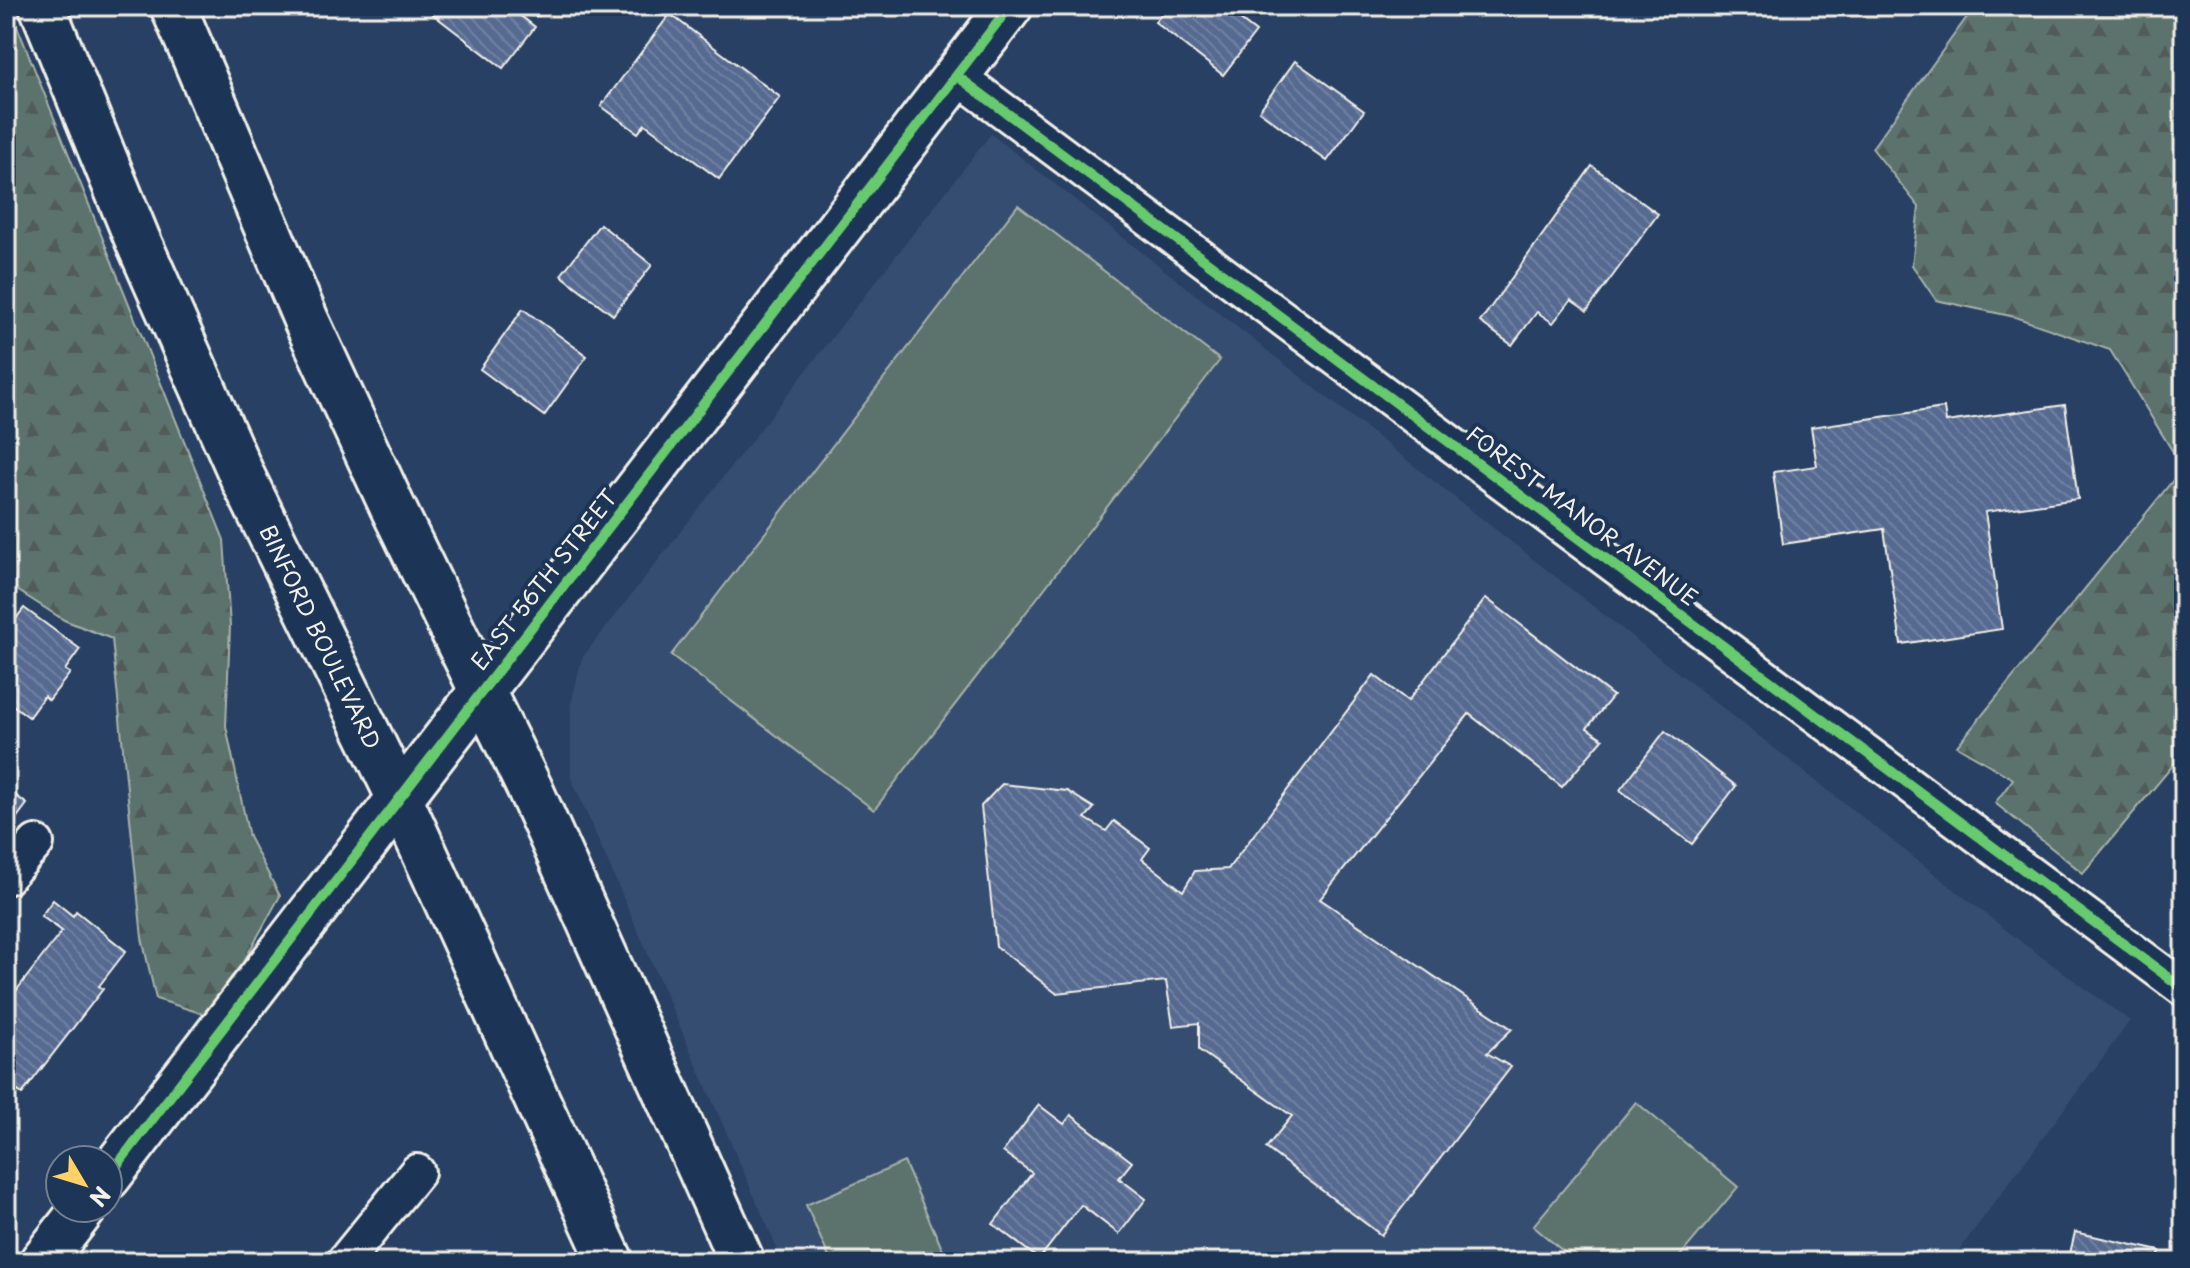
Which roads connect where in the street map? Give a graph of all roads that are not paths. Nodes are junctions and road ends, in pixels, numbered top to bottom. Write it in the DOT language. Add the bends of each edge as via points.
graph roads {
  1 [pos="42,6"];
  2 [pos="173,6"];
  3 [pos="1010,6"];
  4 [pos="957,76"];
  5 [pos="484,690"];
  6 [pos="400,799"];
  7 [pos="36,843"];
  8 [pos="6,877"];
  9 [pos="2184,989"];
  10 [pos="124,1156"];
  11 [pos="417,1172"];
  12 [pos="73,1224"];
  13 [pos="49,1259"];
  14 [pos="344,1262"];
  15 [pos="611,1262"];
  16 [pos="742,1262"];
  1 -- 6 [label="main road, BINFORD BOULEVARD" via="243,478"];
  2 -- 5 [label="main road" via="306,320"];
  3 -- 4 [label="main road, EAST 56TH STREET"];
  4 -- 5 [label="main road, EAST 56TH STREET"];
  4 -- 9 [label="street, FOREST MANOR AVENUE"];
  5 -- 6 [label="main road, EAST 56TH STREET"];
  5 -- 16 [label="main road"];
  6 -- 10 [label="main road, EAST 56TH STREET"];
  6 -- 15 [label="main road, BINFORD BOULEVARD"];
  7 -- 8 [label="street"];
  11 -- 14 [label="street"];
  12 -- 13 [label="main road"];
}
